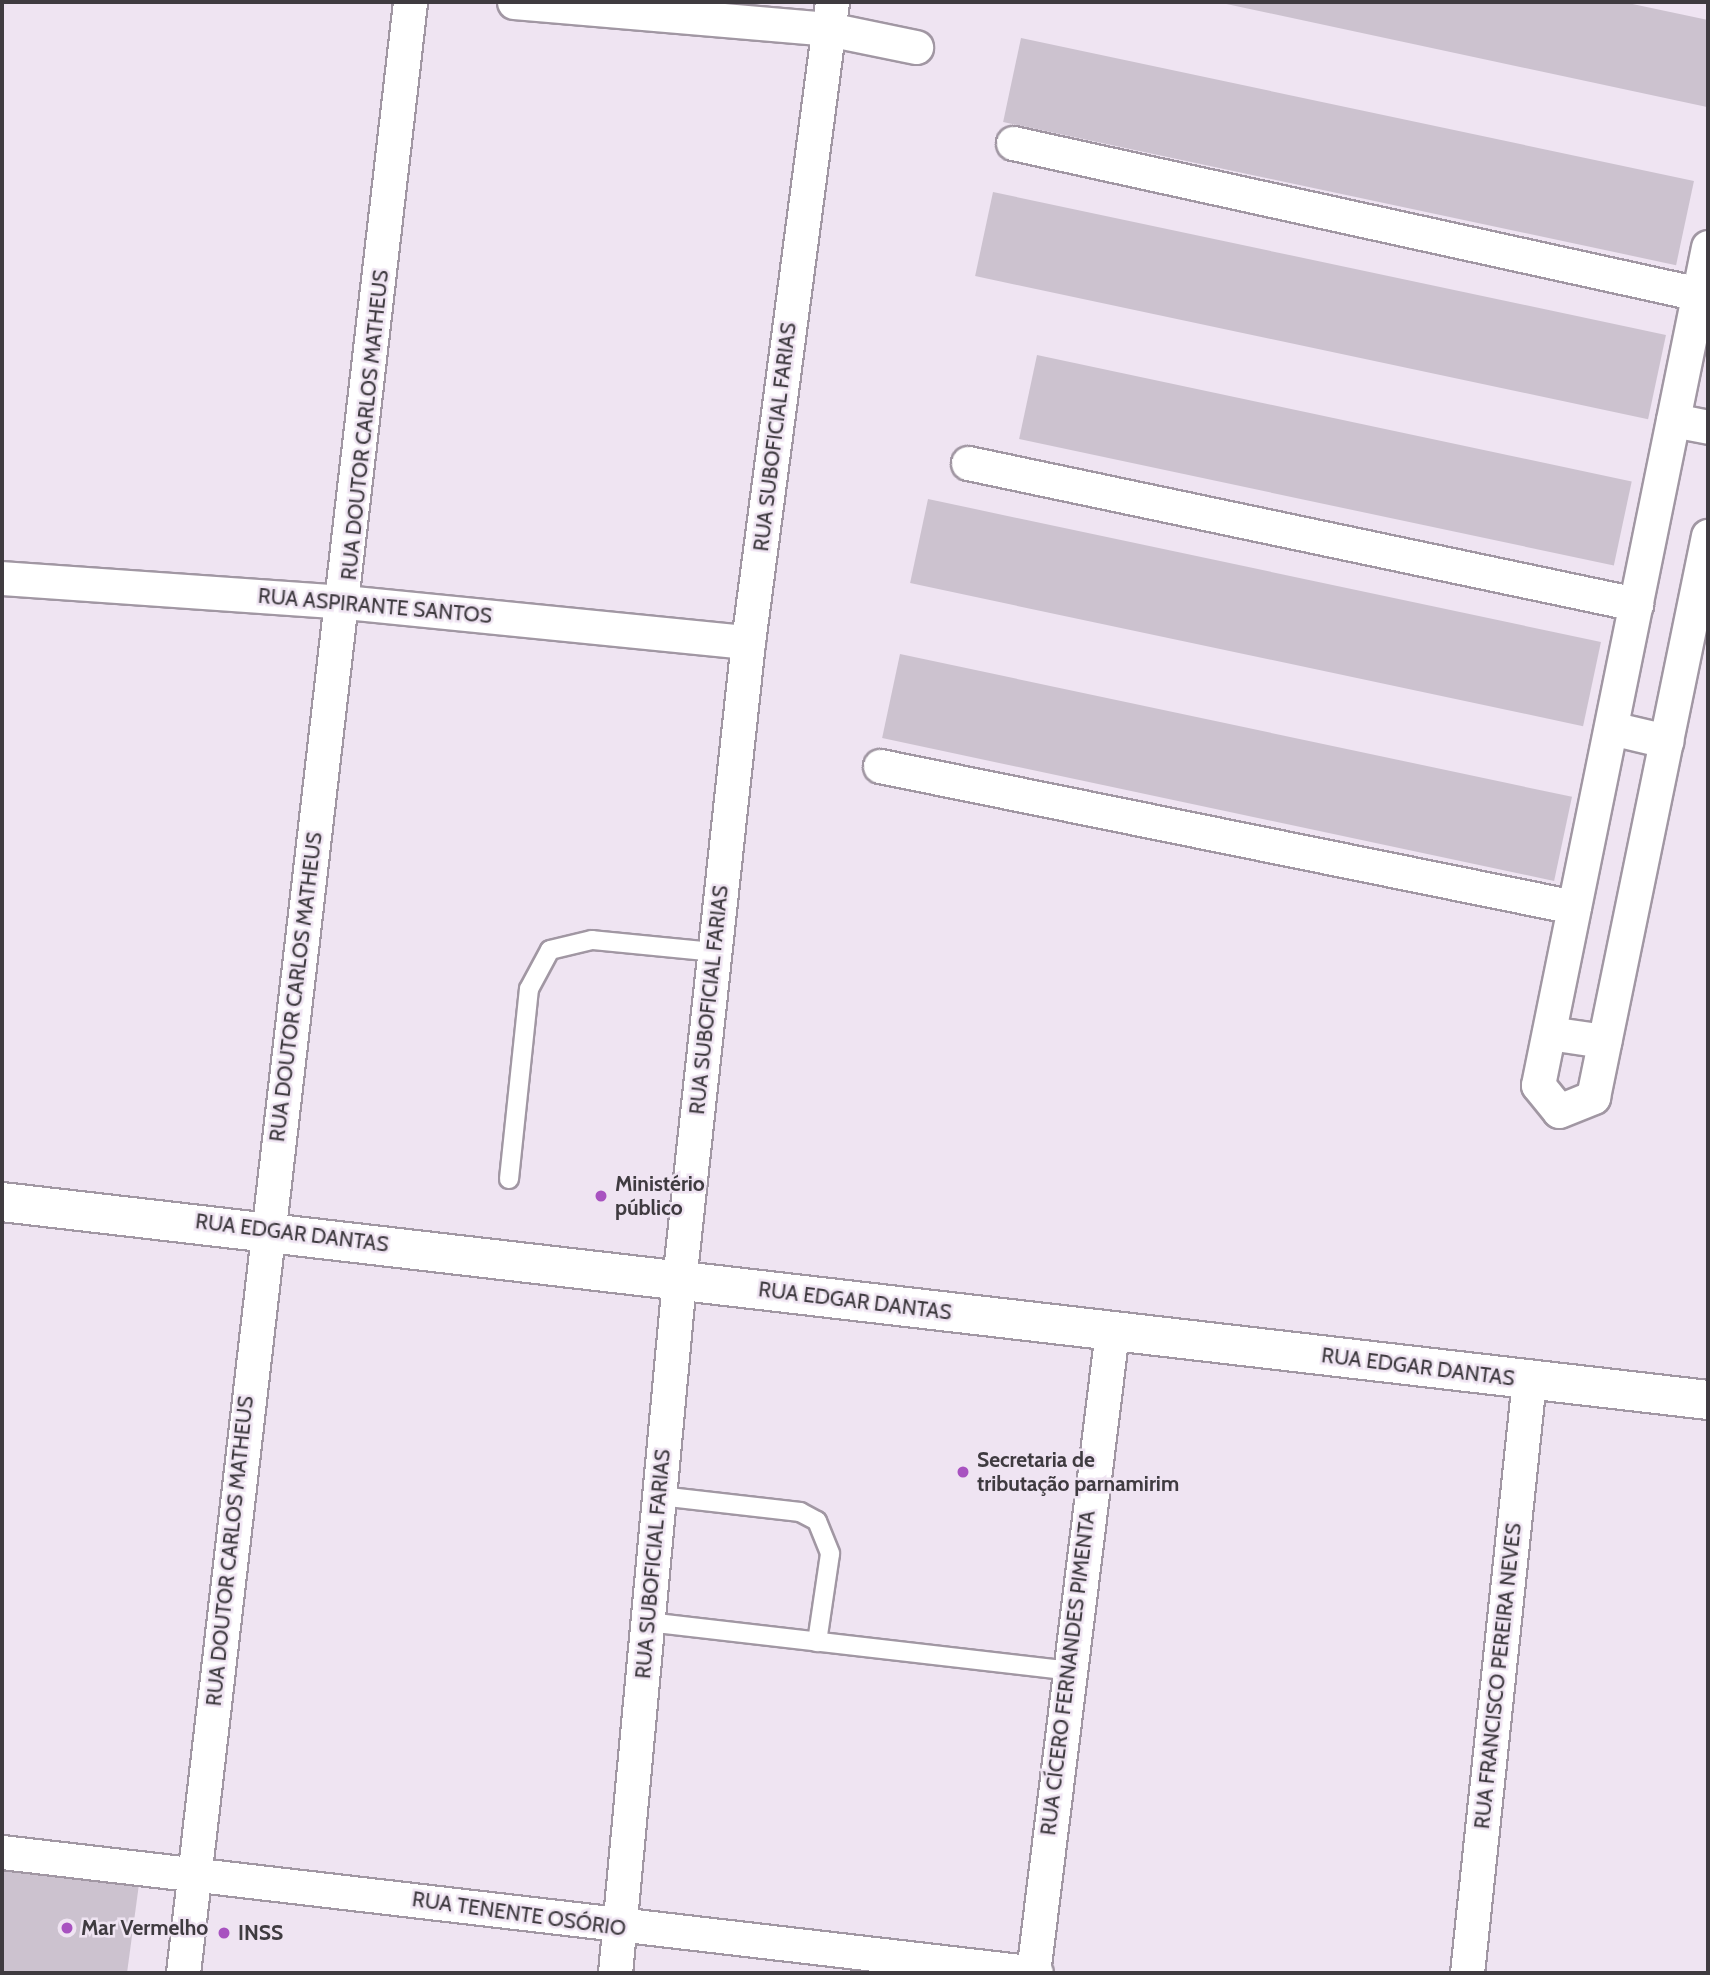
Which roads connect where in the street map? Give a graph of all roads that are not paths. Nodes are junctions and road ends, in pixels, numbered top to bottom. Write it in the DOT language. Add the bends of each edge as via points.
graph roads {
  1 [pos="410,2"];
  2 [pos="514,2"];
  3 [pos="830,15"];
  4 [pos="916,47"];
  5 [pos="1013,143"];
  6 [pos="1708,247"];
  7 [pos="1699,294"];
  8 [pos="1673,420"];
  9 [pos="1708,427"];
  10 [pos="968,463"];
  11 [pos="1708,536"];
  12 [pos="2,578"];
  13 [pos="345,602"];
  14 [pos="1636,604"];
  15 [pos="1700,622"];
  16 [pos="748,642"];
  17 [pos="1611,728"];
  18 [pos="1666,741"];
  19 [pos="880,766"];
  20 [pos="1574,907"];
  21 [pos="715,953"];
  22 [pos="1549,1033"];
  23 [pos="1604,1041"];
  24 [pos="509,1178"];
  25 [pos="2,1202"];
  26 [pos="265,1229"];
  27 [pos="679,1281"];
  28 [pos="1112,1331"];
  29 [pos="1529,1380"];
  30 [pos="1708,1400"];
  31 [pos="660,1496"];
  32 [pos="648,1622"];
  33 [pos="817,1642"];
  34 [pos="1066,1670"];
  35 [pos="2,1852"];
  36 [pos="196,1871"];
  37 [pos="620,1928"];
  38 [pos="183,1973"];
  39 [pos="615,1973"];
  40 [pos="1034,1973"];
  41 [pos="1467,1973"];
  1 -- 13 [label="street, RUA DOUTOR CARLOS MATHEUS"];
  2 -- 3 [label="street"];
  3 -- 4 [label="street"];
  3 -- 16 [label="street, RUA SUBOFICIAL FARIAS"];
  5 -- 7 [label="street"];
  6 -- 7 [label="street"];
  7 -- 8 [label="street"];
  8 -- 9 [label="street"];
  8 -- 14 [label="street"];
  10 -- 14 [label="street"];
  11 -- 15 [label="street"];
  12 -- 13 [label="street, RUA ASPIRANTE SANTOS"];
  13 -- 16 [label="street, RUA ASPIRANTE SANTOS"];
  13 -- 26 [label="street, RUA DOUTOR CARLOS MATHEUS"];
  14 -- 17 [label="street"];
  15 -- 18 [label="street"];
  16 -- 21 [label="street, RUA SUBOFICIAL FARIAS"];
  17 -- 18 [label="street"];
  17 -- 20 [label="street"];
  18 -- 23 [label="street"];
  19 -- 20 [label="street"];
  20 -- 22 [label="street"];
  21 -- 24 [label="lane" via="593,940 550,950 529,989"];
  21 -- 27 [label="street, RUA SUBOFICIAL FARIAS"];
  22 -- 23 [label="street"];
  22 -- 23 [label="street" via="1538,1085 1559,1111 1592,1097"];
  25 -- 26 [label="main road, RUA EDGAR DANTAS"];
  26 -- 27 [label="main road, RUA EDGAR DANTAS"];
  26 -- 36 [label="street, RUA DOUTOR CARLOS MATHEUS"];
  27 -- 28 [label="main road, RUA EDGAR DANTAS"];
  27 -- 31 [label="street, RUA SUBOFICIAL FARIAS"];
  28 -- 29 [label="main road, RUA EDGAR DANTAS"];
  28 -- 34 [label="street, RUA CÍCERO FERNANDES PIMENTA"];
  29 -- 30 [label="main road, RUA EDGAR DANTAS"];
  29 -- 41 [label="street, RUA FRANCISCO PEREIRA NEVES"];
  31 -- 32 [label="street, RUA SUBOFICIAL FARIAS"];
  31 -- 33 [label="lane" via="800,1512 817,1521 830,1554"];
  32 -- 33 [label="lane"];
  32 -- 37 [label="street, RUA SUBOFICIAL FARIAS"];
  33 -- 34 [label="lane"];
  34 -- 40 [label="street, RUA CÍCERO FERNANDES PIMENTA"];
  35 -- 36 [label="street, RUA TENENTE OSÓRIO"];
  36 -- 37 [label="street, RUA TENENTE OSÓRIO"];
  36 -- 38 [label="street, RUA DOUTOR CARLOS MATHEUS"];
  37 -- 39 [label="street, RUA SUBOFICIAL FARIAS"];
  37 -- 40 [label="street, RUA TENENTE OSÓRIO"];
}
